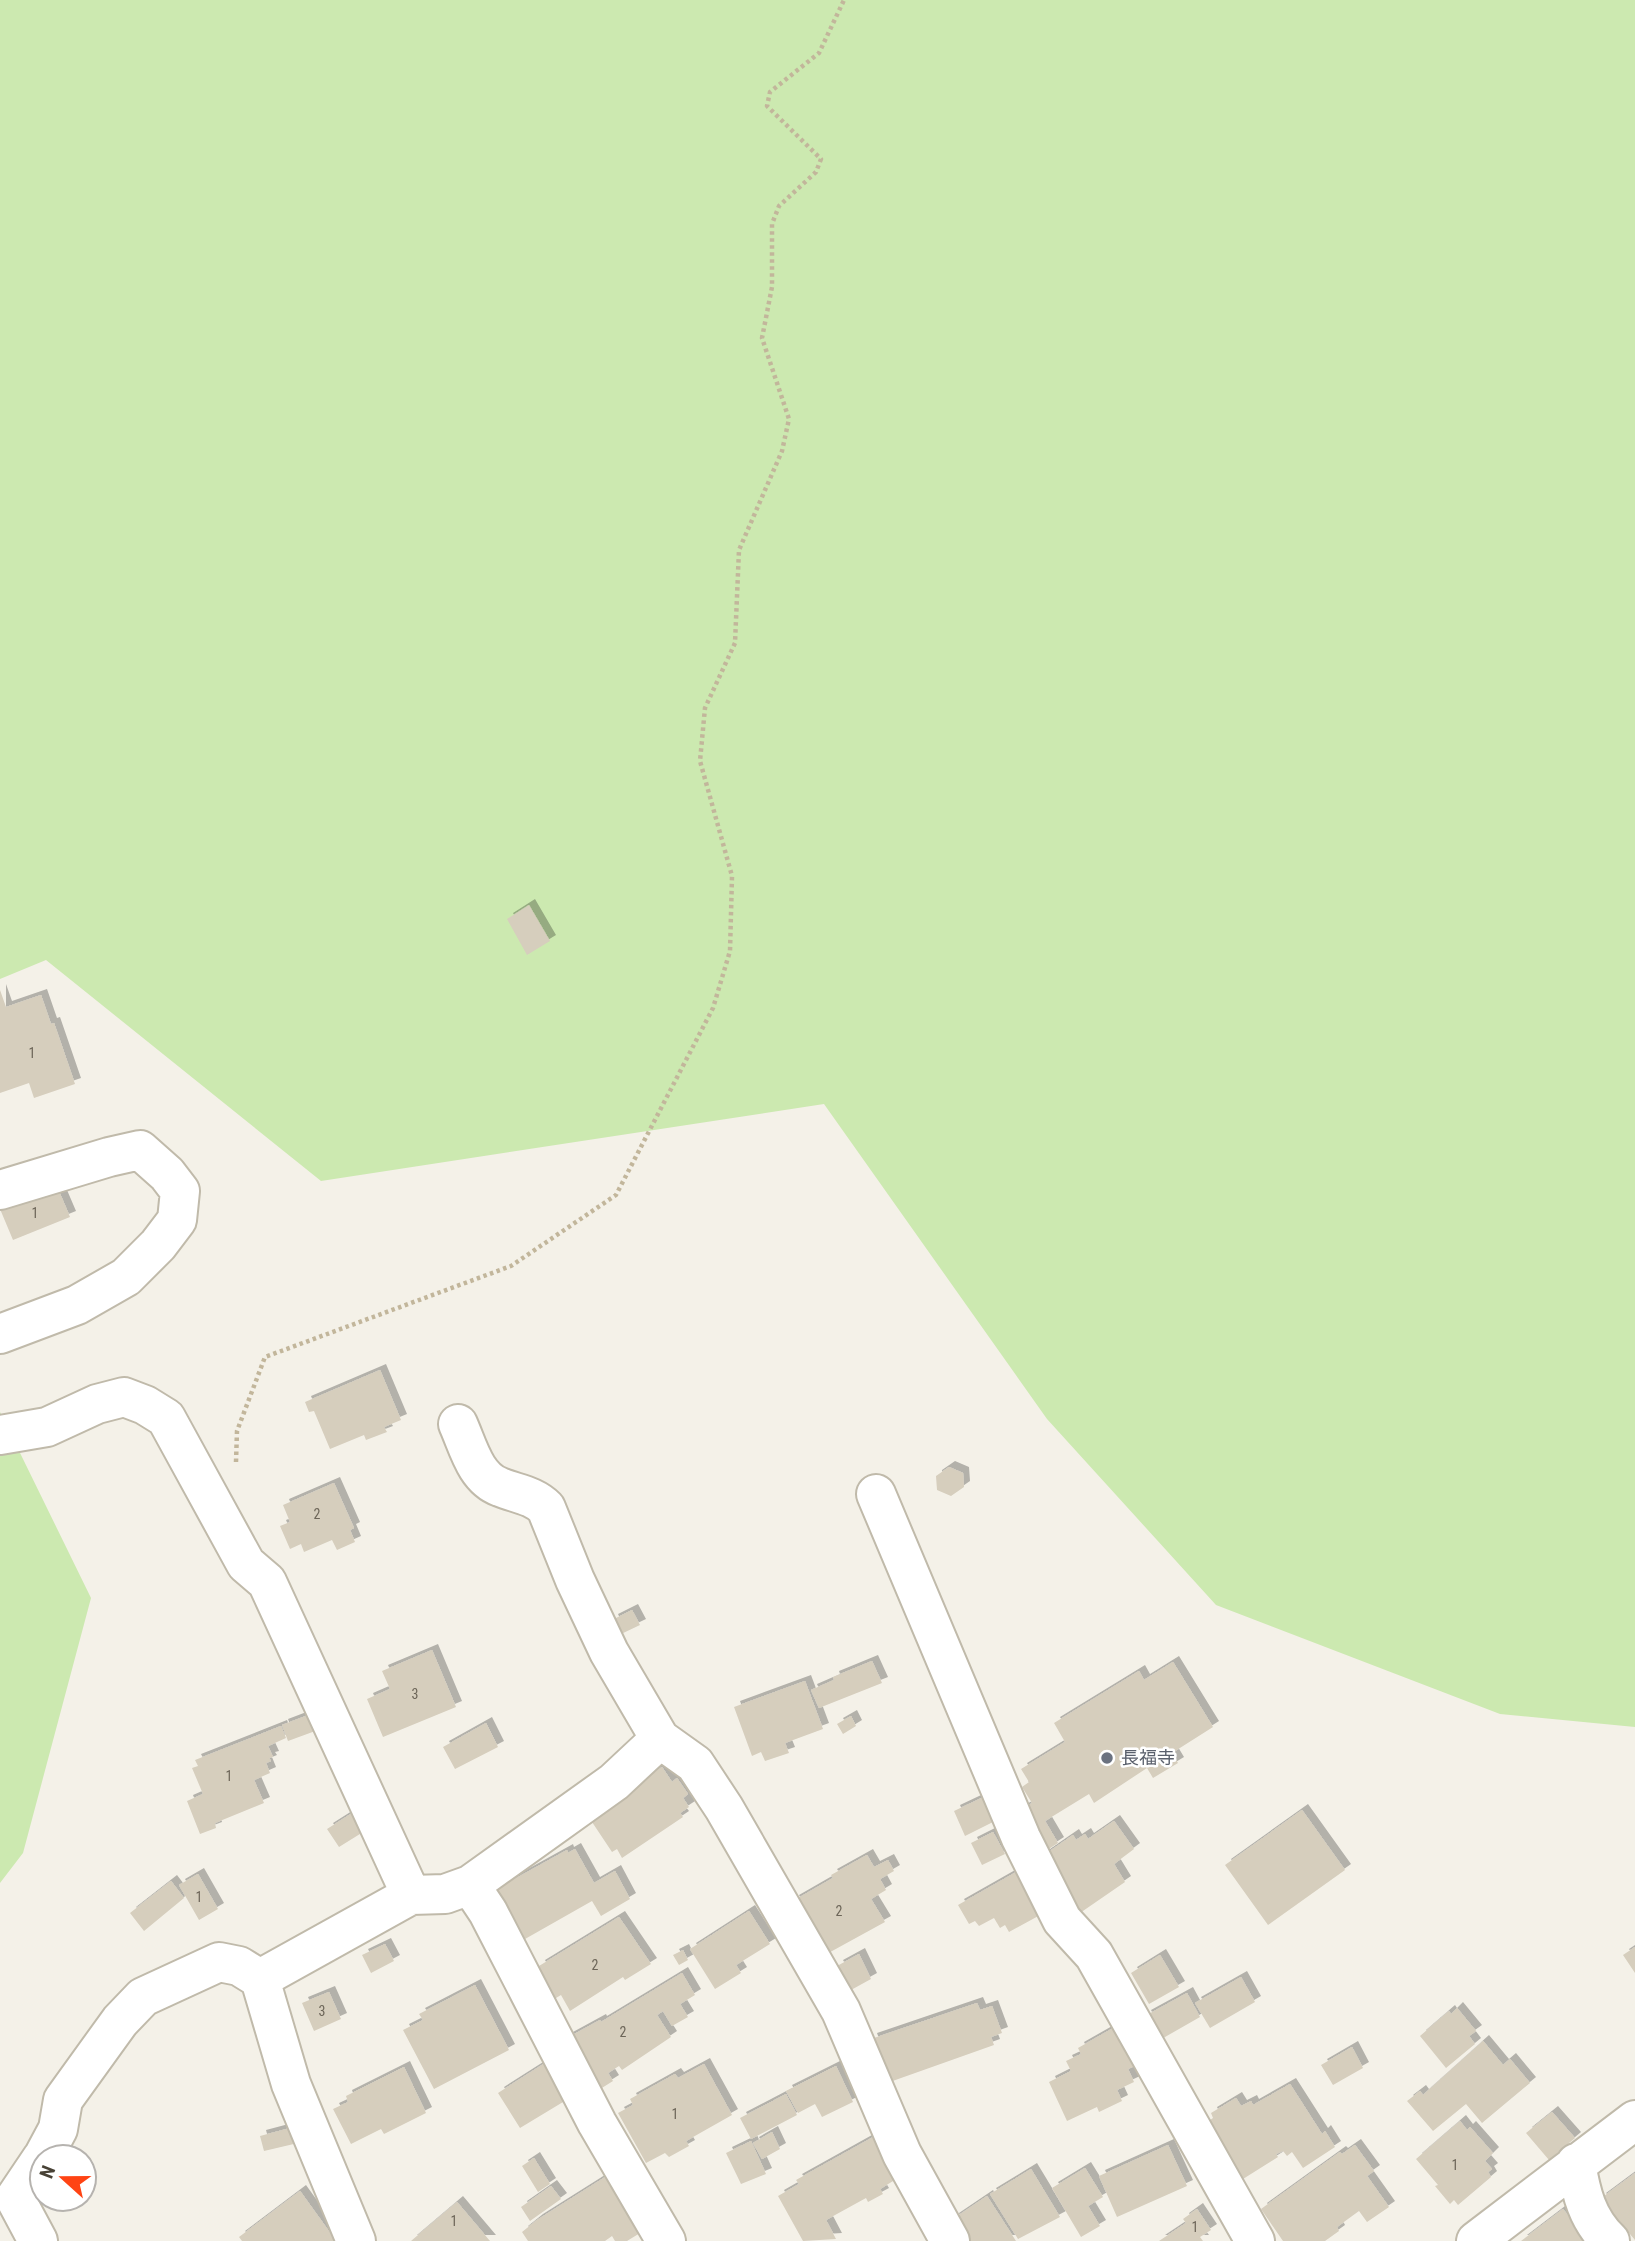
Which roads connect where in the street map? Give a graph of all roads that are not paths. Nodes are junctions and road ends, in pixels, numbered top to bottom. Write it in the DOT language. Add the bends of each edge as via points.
graph roads {
  1 [pos="0,1190"];
  2 [pos="0,1334"];
  3 [pos="458,1424"];
  4 [pos="0,1435"];
  5 [pos="876,1494"];
  6 [pos="660,1739"];
  7 [pos="470,1885"];
  8 [pos="411,1895"];
  9 [pos="260,1979"];
  10 [pos="1635,2120"];
  11 [pos="50,2143"];
  12 [pos="1576,2163"];
  13 [pos="28,2179"];
  14 [pos="38,2241"];
  15 [pos="356,2241"];
  16 [pos="666,2241"];
  17 [pos="950,2241"];
  18 [pos="1255,2241"];
  19 [pos="1476,2241"];
  20 [pos="1610,2241"];
  1 -- 2 [label="street" via="140,1150 180,1191 177,1220 126,1277 77,1305"];
  3 -- 6 [label="street" via="479,1472 496,1486 537,1500 546,1508 609,1651"];
  4 -- 8 [label="street" via="47,1427 97,1404 124,1398 166,1418 246,1564 267,1582"];
  5 -- 18 [label="street" via="1021,1838 1062,1920 1094,1955"];
  6 -- 7 [label="street" via="614,1782"];
  6 -- 17 [label="street" via="695,1764 841,2011 902,2154"];
  7 -- 8 [label="street" via="445,1894"];
  7 -- 16 [label="street" via="597,2123"];
  8 -- 9 [label="street"];
  9 -- 11 [label="street" via="239,1966 219,1962 143,1997 120,2021 63,2101"];
  9 -- 15 [label="street" via="290,2084"];
  10 -- 12 [label="street"];
  12 -- 19 [label="street"];
  12 -- 20 [label="street" via="1582,2200"];
  13 -- 14 [label="street" via="15,2198"];
}
